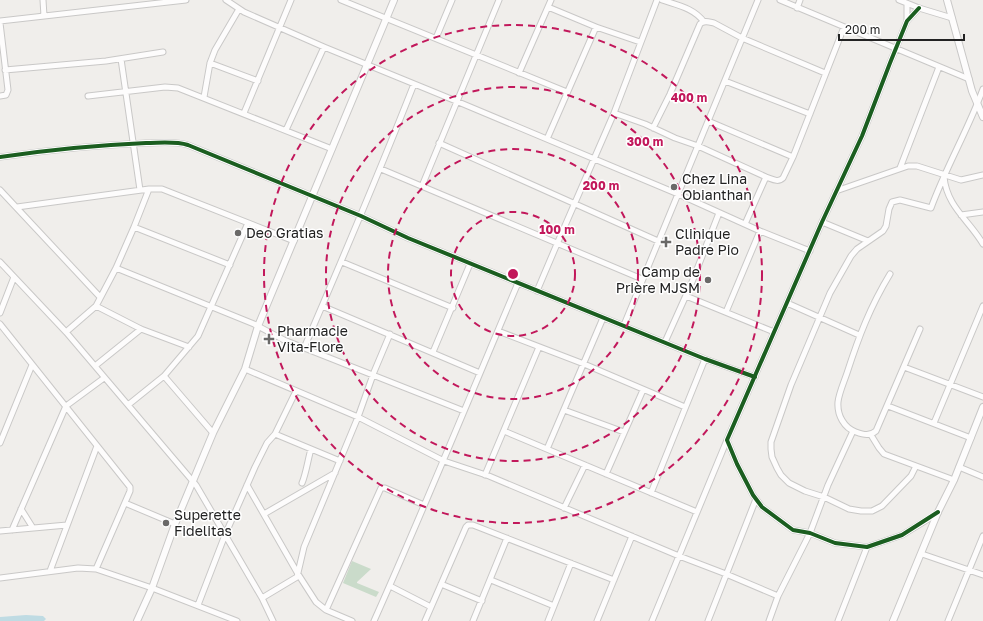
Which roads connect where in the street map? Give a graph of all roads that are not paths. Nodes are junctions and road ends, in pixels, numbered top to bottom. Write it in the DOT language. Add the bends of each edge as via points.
graph roads {
  1 [pos="43,0"];
  2 [pos="126,0"];
  3 [pos="186,0"];
  4 [pos="226,0"];
  5 [pos="291,0"];
  6 [pos="342,0"];
  7 [pos="394,0"];
  8 [pos="452,0"];
  9 [pos="499,0"];
  10 [pos="551,0"];
  11 [pos="649,0"];
  12 [pos="662,0"];
  13 [pos="758,0"];
  14 [pos="780,0"];
  15 [pos="800,0"];
  16 [pos="899,0"];
  17 [pos="947,0"];
  18 [pos="656,1"];
  19 [pos="907,4"];
  20 [pos="122,7"];
  21 [pos="548,7"];
  22 [pos="797,8"];
  23 [pos="919,8"];
  24 [pos="239,9"];
  25 [pos="44,16"];
  26 [pos="952,18"];
  27 [pos="386,19"];
  28 [pos="907,21"];
  29 [pos="0,22"];
  30 [pos="704,22"];
  31 [pos="596,27"];
  32 [pos="844,27"];
  33 [pos="281,28"];
  34 [pos="436,38"];
  35 [pos="742,38"];
  36 [pos="640,42"];
  37 [pos="324,48"];
  38 [pos="896,49"];
  39 [pos="163,52"];
  40 [pos="476,54"];
  41 [pos="121,59"];
  42 [pos="210,63"];
  43 [pos="368,65"];
  44 [pos="939,67"];
  45 [pos="5,70"];
  46 [pos="520,73"];
  47 [pos="826,73"];
  48 [pos="969,79"];
  49 [pos="258,81"];
  50 [pos="724,81"];
  51 [pos="414,84"];
  52 [pos="983,89"];
  53 [pos="125,91"];
  54 [pos="567,92"];
  55 [pos="0,96"];
  56 [pos="88,96"];
  57 [pos="204,97"];
  58 [pos="456,101"];
  59 [pos="977,105"];
  60 [pos="244,113"];
  61 [pos="614,113"];
  62 [pos="810,114"];
  63 [pos="983,117"];
  64 [pos="708,121"];
  65 [pos="652,128"];
  66 [pos="286,130"];
  67 [pos="547,139"];
  68 [pos="439,143"];
  69 [pos="133,144"];
  70 [pos="698,146"];
  71 [pos="332,149"];
  72 [pos="0,157"];
  73 [pos="794,157"];
  74 [pos="593,159"];
  75 [pos="900,168"];
  76 [pos="381,169"];
  77 [pos="944,175"];
  78 [pos="983,175"];
  79 [pos="766,177"];
  80 [pos="422,186"];
  81 [pos="149,189"];
  82 [pos="0,190"];
  83 [pos="140,190"];
  84 [pos="836,191"];
  85 [pos="678,194"];
  86 [pos="312,196"];
  87 [pos="575,204"];
  88 [pos="17,206"];
  89 [pos="983,212"];
  90 [pos="719,213"];
  91 [pos="961,215"];
  92 [pos="361,216"];
  93 [pos="822,222"];
  94 [pos="248,223"];
  95 [pos="745,224"];
  96 [pos="134,227"];
  97 [pos="760,231"];
  98 [pos="294,241"];
  99 [pos="868,241"];
  100 [pos="658,242"];
  101 [pos="557,244"];
  102 [pos="983,244"];
  103 [pos="810,251"];
  104 [pos="0,262"];
  105 [pos="342,262"];
  106 [pos="470,264"];
  107 [pos="230,265"];
  108 [pos="116,268"];
  109 [pos="890,274"];
  110 [pos="14,277"];
  111 [pos="642,279"];
  112 [pos="518,283"];
  113 [pos="537,291"];
  114 [pos="686,296"];
  115 [pos="100,297"];
  116 [pos="787,303"];
  117 [pos="96,306"];
  118 [pos="322,306"];
  119 [pos="983,306"];
  120 [pos="211,307"];
  121 [pos="453,308"];
  122 [pos="726,312"];
  123 [pos="0,313"];
  124 [pos="603,318"];
  125 [pos="820,318"];
  126 [pos="0,324"];
  127 [pos="624,325"];
  128 [pos="258,326"];
  129 [pos="141,329"];
  130 [pos="920,329"];
  131 [pos="498,331"];
  132 [pos="66,332"];
  133 [pos="774,332"];
  134 [pos="390,334"];
  135 [pos="859,335"];
  136 [pos="665,342"];
  137 [pos="189,347"];
  138 [pos="539,347"];
  139 [pos="304,348"];
  140 [pos="434,352"];
  141 [pos="705,359"];
  142 [pos="584,364"];
  143 [pos="32,365"];
  144 [pos="95,366"];
  145 [pos="904,367"];
  146 [pos="245,369"];
  147 [pos="480,373"];
  148 [pos="164,376"];
  149 [pos="373,376"];
  150 [pos="755,377"];
  151 [pos="104,378"];
  152 [pos="951,384"];
  153 [pos="643,390"];
  154 [pos="296,391"];
  155 [pos="983,397"];
  156 [pos="128,405"];
  157 [pos="66,406"];
  158 [pos="888,406"];
  159 [pos="685,407"];
  160 [pos="983,407"];
  161 [pos="564,410"];
  162 [pos="464,411"];
  163 [pos="981,416"];
  164 [pos="358,417"];
  165 [pos="934,423"];
  166 [pos="504,431"];
  167 [pos="853,431"];
  168 [pos="624,432"];
  169 [pos="213,433"];
  170 [pos="274,434"];
  171 [pos="871,435"];
  172 [pos="971,438"];
  173 [pos="727,440"];
  174 [pos="0,443"];
  175 [pos="97,446"];
  176 [pos="311,449"];
  177 [pos="547,450"];
  178 [pos="340,461"];
  179 [pos="444,461"];
  180 [pos="585,465"];
  181 [pos="916,466"];
  182 [pos="959,467"];
  183 [pos="335,473"];
  184 [pos="606,474"];
  185 [pos="485,475"];
  186 [pos="983,477"];
  187 [pos="954,480"];
  188 [pos="193,481"];
  189 [pos="302,483"];
  190 [pos="247,485"];
  191 [pos="651,493"];
  192 [pos="824,497"];
  193 [pos="756,499"];
  194 [pos="125,503"];
  195 [pos="424,505"];
  196 [pos="564,508"];
  197 [pos="21,509"];
  198 [pos="697,512"];
  199 [pos="938,512"];
  200 [pos="264,514"];
  201 [pos="175,524"];
  202 [pos="67,526"];
  203 [pos="33,528"];
  204 [pos="12,530"];
  205 [pos="0,531"];
  206 [pos="810,533"];
  207 [pos="225,535"];
  208 [pos="632,536"];
  209 [pos="983,536"];
  210 [pos="507,538"];
  211 [pos="867,547"];
  212 [pos="922,554"];
  213 [pos="679,556"];
  214 [pos="571,563"];
  215 [pos="96,569"];
  216 [pos="969,570"];
  217 [pos="50,571"];
  218 [pos="298,574"];
  219 [pos="726,574"];
  220 [pos="983,575"];
  221 [pos="0,578"];
  222 [pos="491,580"];
  223 [pos="614,580"];
  224 [pos="441,584"];
  225 [pos="390,586"];
  226 [pos="152,588"];
  227 [pos="778,596"];
  228 [pos="262,598"];
  229 [pos="482,601"];
  230 [pos="198,605"];
  231 [pos="554,606"];
  232 [pos="431,607"];
  233 [pos="326,610"];
  234 [pos="771,620"];
  235 [pos="137,621"];
  236 [pos="236,621"];
  237 [pos="273,621"];
  238 [pos="352,621"];
  239 [pos="374,621"];
  240 [pos="425,621"];
  241 [pos="473,621"];
  242 [pos="548,621"];
  243 [pos="597,621"];
  244 [pos="652,621"];
  245 [pos="708,621"];
  246 [pos="838,621"];
  247 [pos="893,621"];
  248 [pos="948,621"];
  1 -- 25 [label="street"];
  2 -- 20 [label="street"];
  3 -- 20 [label="street"];
  4 -- 24 [label="street"];
  5 -- 33 [label="street"];
  6 -- 27 [label="street"];
  7 -- 27 [label="street"];
  8 -- 34 [label="street"];
  9 -- 40 [label="street"];
  10 -- 21 [label="street"];
  11 -- 18 [label="street"];
  12 -- 30 [label="street" via="692,10"];
  13 -- 35 [label="street"];
  14 -- 22 [label="street"];
  15 -- 22 [label="street"];
  16 -- 19 [label="street"];
  17 -- 26 [label="street"];
  18 -- 36 [label="street"];
  19 -- 23 [label="street"];
  19 -- 28 [label="street"];
  20 -- 25 [label="street"];
  21 -- 31 [label="street"];
  21 -- 46 [label="street"];
  22 -- 32 [label="street"];
  23 -- 26 [label="street"];
  23 -- 28 [label="street"];
  24 -- 33 [label="street"];
  24 -- 42 [label="street"];
  25 -- 29 [label="street"];
  26 -- 48 [label="street"];
  27 -- 34 [label="street"];
  27 -- 43 [label="street"];
  28 -- 38 [label="street"];
  29 -- 45 [label="street"];
  30 -- 35 [label="street" via="714,23"];
  30 -- 65 [label="street" via="700,24 670,94"];
  31 -- 36 [label="street"];
  31 -- 54 [label="street"];
  32 -- 38 [label="street"];
  32 -- 47 [label="street"];
  33 -- 37 [label="street"];
  33 -- 49 [label="street"];
  34 -- 40 [label="street"];
  35 -- 47 [label="street"];
  35 -- 50 [label="street"];
  36 -- 61 [label="street"];
  37 -- 43 [label="street"];
  37 -- 66 [label="street"];
  38 -- 44 [label="street"];
  38 -- 84 [label="street" via="867,125"];
  39 -- 41 [label="street"];
  40 -- 46 [label="street"];
  40 -- 58 [label="street"];
  41 -- 45 [label="street"];
  41 -- 53 [label="street"];
  42 -- 49 [label="street"];
  42 -- 57 [label="street"];
  43 -- 51 [label="street"];
  43 -- 71 [label="street"];
  44 -- 48 [label="street"];
  44 -- 75 [label="street"];
  45 -- 55 [label="street" via="8,93"];
  46 -- 54 [label="street"];
  47 -- 62 [label="street"];
  48 -- 59 [label="street"];
  49 -- 60 [label="street"];
  50 -- 62 [label="street"];
  50 -- 64 [label="street"];
  51 -- 58 [label="street"];
  51 -- 76 [label="street"];
  52 -- 59 [label="street"];
  53 -- 56 [label="street"];
  53 -- 57 [label="street" via="171,87"];
  53 -- 69 [label="street"];
  54 -- 67 [label="street"];
  57 -- 60 [label="street"];
  58 -- 67 [label="street"];
  58 -- 68 [label="street"];
  59 -- 63 [label="street"];
  59 -- 77 [label="street"];
  60 -- 66 [label="street"];
  61 -- 65 [label="street"];
  61 -- 74 [label="street"];
  62 -- 73 [label="street"];
  64 -- 70 [label="street"];
  64 -- 73 [label="street"];
  65 -- 70 [label="street"];
  66 -- 71 [label="street"];
  67 -- 74 [label="street"];
  68 -- 80 [label="street"];
  68 -- 87 [label="street"];
  69 -- 72 [label="street"];
  69 -- 83 [label="street"];
  69 -- 86 [label="street" via="183,143"];
  70 -- 79 [label="street"];
  70 -- 85 [label="street"];
  71 -- 86 [label="street"];
  73 -- 79 [label="street" via="782,180 775,181"];
  74 -- 85 [label="street"];
  74 -- 87 [label="street"];
  75 -- 77 [label="street" via="917,166"];
  75 -- 84 [label="street"];
  76 -- 80 [label="street"];
  76 -- 92 [label="street"];
  77 -- 78 [label="street" via="961,180"];
  77 -- 91 [label="street" via="948,194"];
  77 -- 99 [label="street" via="931,208 900,200 892,202 883,231"];
  79 -- 95 [label="street"];
  80 -- 101 [label="street"];
  81 -- 83 [label="street"];
  81 -- 94 [label="street" via="162,189"];
  81 -- 96 [label="street"];
  82 -- 88 [label="street"];
  83 -- 88 [label="street"];
  84 -- 93 [label="street"];
  85 -- 90 [label="street"];
  85 -- 100 [label="street"];
  86 -- 92 [label="street"];
  86 -- 98 [label="street"];
  87 -- 100 [label="street"];
  87 -- 101 [label="street"];
  88 -- 115 [label="street"];
  89 -- 91 [label="street"];
  90 -- 95 [label="street"];
  90 -- 114 [label="street"];
  91 -- 102 [label="street"];
  92 -- 105 [label="street"];
  92 -- 106 [label="street"];
  93 -- 99 [label="street"];
  93 -- 103 [label="street"];
  94 -- 98 [label="street"];
  94 -- 107 [label="street"];
  95 -- 97 [label="street"];
  96 -- 107 [label="street"];
  96 -- 108 [label="street"];
  97 -- 103 [label="street"];
  97 -- 122 [label="street"];
  98 -- 128 [label="street"];
  99 -- 125 [label="street" via="851,256 830,293"];
  100 -- 111 [label="street"];
  101 -- 111 [label="street"];
  101 -- 113 [label="street"];
  103 -- 116 [label="street"];
  104 -- 110 [label="street"];
  105 -- 118 [label="street"];
  105 -- 121 [label="street"];
  106 -- 112 [label="street"];
  106 -- 121 [label="street"];
  107 -- 120 [label="street"];
  108 -- 115 [label="street"];
  108 -- 120 [label="street"];
  109 -- 135 [label="street"];
  110 -- 123 [label="street"];
  110 -- 132 [label="street"];
  111 -- 127 [label="street"];
  112 -- 113 [label="street"];
  112 -- 131 [label="street"];
  113 -- 124 [label="street"];
  114 -- 122 [label="street"];
  114 -- 136 [label="street"];
  115 -- 117 [label="street"];
  116 -- 125 [label="street"];
  116 -- 133 [label="street"];
  117 -- 129 [label="street"];
  117 -- 132 [label="street"];
  118 -- 134 [label="street"];
  118 -- 139 [label="street"];
  119 -- 152 [label="street"];
  120 -- 128 [label="street"];
  120 -- 137 [label="street" via="198,336"];
  121 -- 140 [label="street"];
  122 -- 133 [label="street"];
  124 -- 127 [label="street"];
  124 -- 142 [label="street"];
  125 -- 135 [label="street"];
  125 -- 192 [label="street" via="781,412 771,449 777,468 785,479 804,491"];
  126 -- 143 [label="street"];
  127 -- 136 [label="street"];
  128 -- 139 [label="street" via="274,336"];
  128 -- 146 [label="street"];
  129 -- 137 [label="street"];
  129 -- 144 [label="street"];
  130 -- 145 [label="street"];
  131 -- 138 [label="street"];
  131 -- 147 [label="street"];
  132 -- 144 [label="street"];
  133 -- 150 [label="street"];
  134 -- 140 [label="street"];
  134 -- 149 [label="street"];
  135 -- 167 [label="street" via="838,402 842,421"];
  136 -- 141 [label="street"];
  137 -- 148 [label="street"];
  138 -- 142 [label="street"];
  138 -- 166 [label="street"];
  139 -- 149 [label="street"];
  140 -- 147 [label="street"];
  141 -- 150 [label="street"];
  141 -- 159 [label="street"];
  142 -- 153 [label="street"];
  142 -- 161 [label="street"];
  143 -- 157 [label="street"];
  143 -- 174 [label="street"];
  144 -- 151 [label="street"];
  145 -- 152 [label="street"];
  145 -- 158 [label="street"];
  146 -- 154 [label="street"];
  146 -- 169 [label="street"];
  147 -- 162 [label="street"];
  148 -- 156 [label="street"];
  148 -- 169 [label="street"];
  149 -- 162 [label="street"];
  149 -- 164 [label="street"];
  150 -- 173 [label="street"];
  151 -- 156 [label="street"];
  151 -- 157 [label="street"];
  152 -- 155 [label="street"];
  152 -- 165 [label="street"];
  153 -- 159 [label="street"];
  153 -- 168 [label="street"];
  154 -- 164 [label="street"];
  154 -- 170 [label="street"];
  156 -- 188 [label="street"];
  157 -- 175 [label="street"];
  157 -- 197 [label="street"];
  158 -- 165 [label="street"];
  158 -- 171 [label="street" via="879,426"];
  159 -- 191 [label="street"];
  160 -- 163 [label="street"];
  161 -- 168 [label="street"];
  161 -- 177 [label="street"];
  162 -- 179 [label="street"];
  163 -- 172 [label="street"];
  164 -- 178 [label="street"];
  164 -- 179 [label="street"];
  165 -- 172 [label="street"];
  166 -- 177 [label="street"];
  166 -- 185 [label="street"];
  167 -- 171 [label="street"];
  167 -- 192 [label="street"];
  168 -- 184 [label="street"];
  169 -- 188 [label="street"];
  170 -- 176 [label="street"];
  170 -- 190 [label="street"];
  171 -- 181 [label="street" via="884,454"];
  172 -- 182 [label="street"];
  173 -- 193 [label="street"];
  173 -- 198 [label="street"];
  175 -- 194 [label="street" via="130,487"];
  175 -- 202 [label="street"];
  176 -- 178 [label="street"];
  176 -- 189 [label="street"];
  177 -- 180 [label="street"];
  178 -- 183 [label="street"];
  179 -- 185 [label="street"];
  179 -- 195 [label="street"];
  180 -- 184 [label="street"];
  180 -- 196 [label="street"];
  181 -- 187 [label="street"];
  181 -- 192 [label="street" via="911,476 894,494 882,506 872,511 849,509"];
  182 -- 186 [label="street"];
  182 -- 187 [label="street"];
  183 -- 200 [label="street"];
  183 -- 218 [label="street" via="304,547"];
  184 -- 191 [label="street"];
  185 -- 196 [label="street"];
  187 -- 199 [label="street"];
  188 -- 201 [label="street"];
  188 -- 207 [label="street"];
  190 -- 200 [label="street"];
  190 -- 207 [label="street"];
  191 -- 198 [label="street"];
  192 -- 206 [label="street"];
  193 -- 206 [label="street" via="762,507 793,530"];
  193 -- 219 [label="street"];
  194 -- 201 [label="street"];
  194 -- 215 [label="street"];
  195 -- 225 [label="street"];
  195 -- 233 [label="street" via="381,488"];
  196 -- 208 [label="street"];
  197 -- 203 [label="street"];
  197 -- 204 [label="street"];
  198 -- 213 [label="street"];
  199 -- 211 [label="street" via="902,535"];
  199 -- 212 [label="street"];
  200 -- 218 [label="street"];
  201 -- 226 [label="street"];
  202 -- 203 [label="street"];
  202 -- 217 [label="street"];
  203 -- 204 [label="street"];
  204 -- 205 [label="street"];
  206 -- 211 [label="street" via="835,543"];
  206 -- 227 [label="street"];
  207 -- 228 [label="street"];
  207 -- 230 [label="street"];
  208 -- 213 [label="street"];
  208 -- 223 [label="street"];
  209 -- 216 [label="street"];
  210 -- 214 [label="street"];
  210 -- 222 [label="street"];
  210 -- 224 [label="street" via="468,525"];
  211 -- 246 [label="street"];
  212 -- 216 [label="street"];
  212 -- 247 [label="street"];
  213 -- 219 [label="street"];
  213 -- 244 [label="street"];
  214 -- 223 [label="street"];
  214 -- 231 [label="street"];
  215 -- 217 [label="street"];
  215 -- 226 [label="street"];
  216 -- 220 [label="street"];
  216 -- 248 [label="street"];
  217 -- 221 [label="street"];
  218 -- 228 [label="street"];
  218 -- 233 [label="street" via="316,602"];
  219 -- 227 [label="street"];
  219 -- 245 [label="street"];
  222 -- 229 [label="street"];
  222 -- 231 [label="street"];
  223 -- 243 [label="street"];
  224 -- 229 [label="street"];
  224 -- 232 [label="street"];
  225 -- 232 [label="street"];
  225 -- 239 [label="street"];
  226 -- 230 [label="street"];
  226 -- 235 [label="street"];
  227 -- 234 [label="street"];
  228 -- 237 [label="street"];
  229 -- 241 [label="street"];
  230 -- 236 [label="street"];
  231 -- 242 [label="street"];
  232 -- 240 [label="street"];
  233 -- 238 [label="street"];
}
